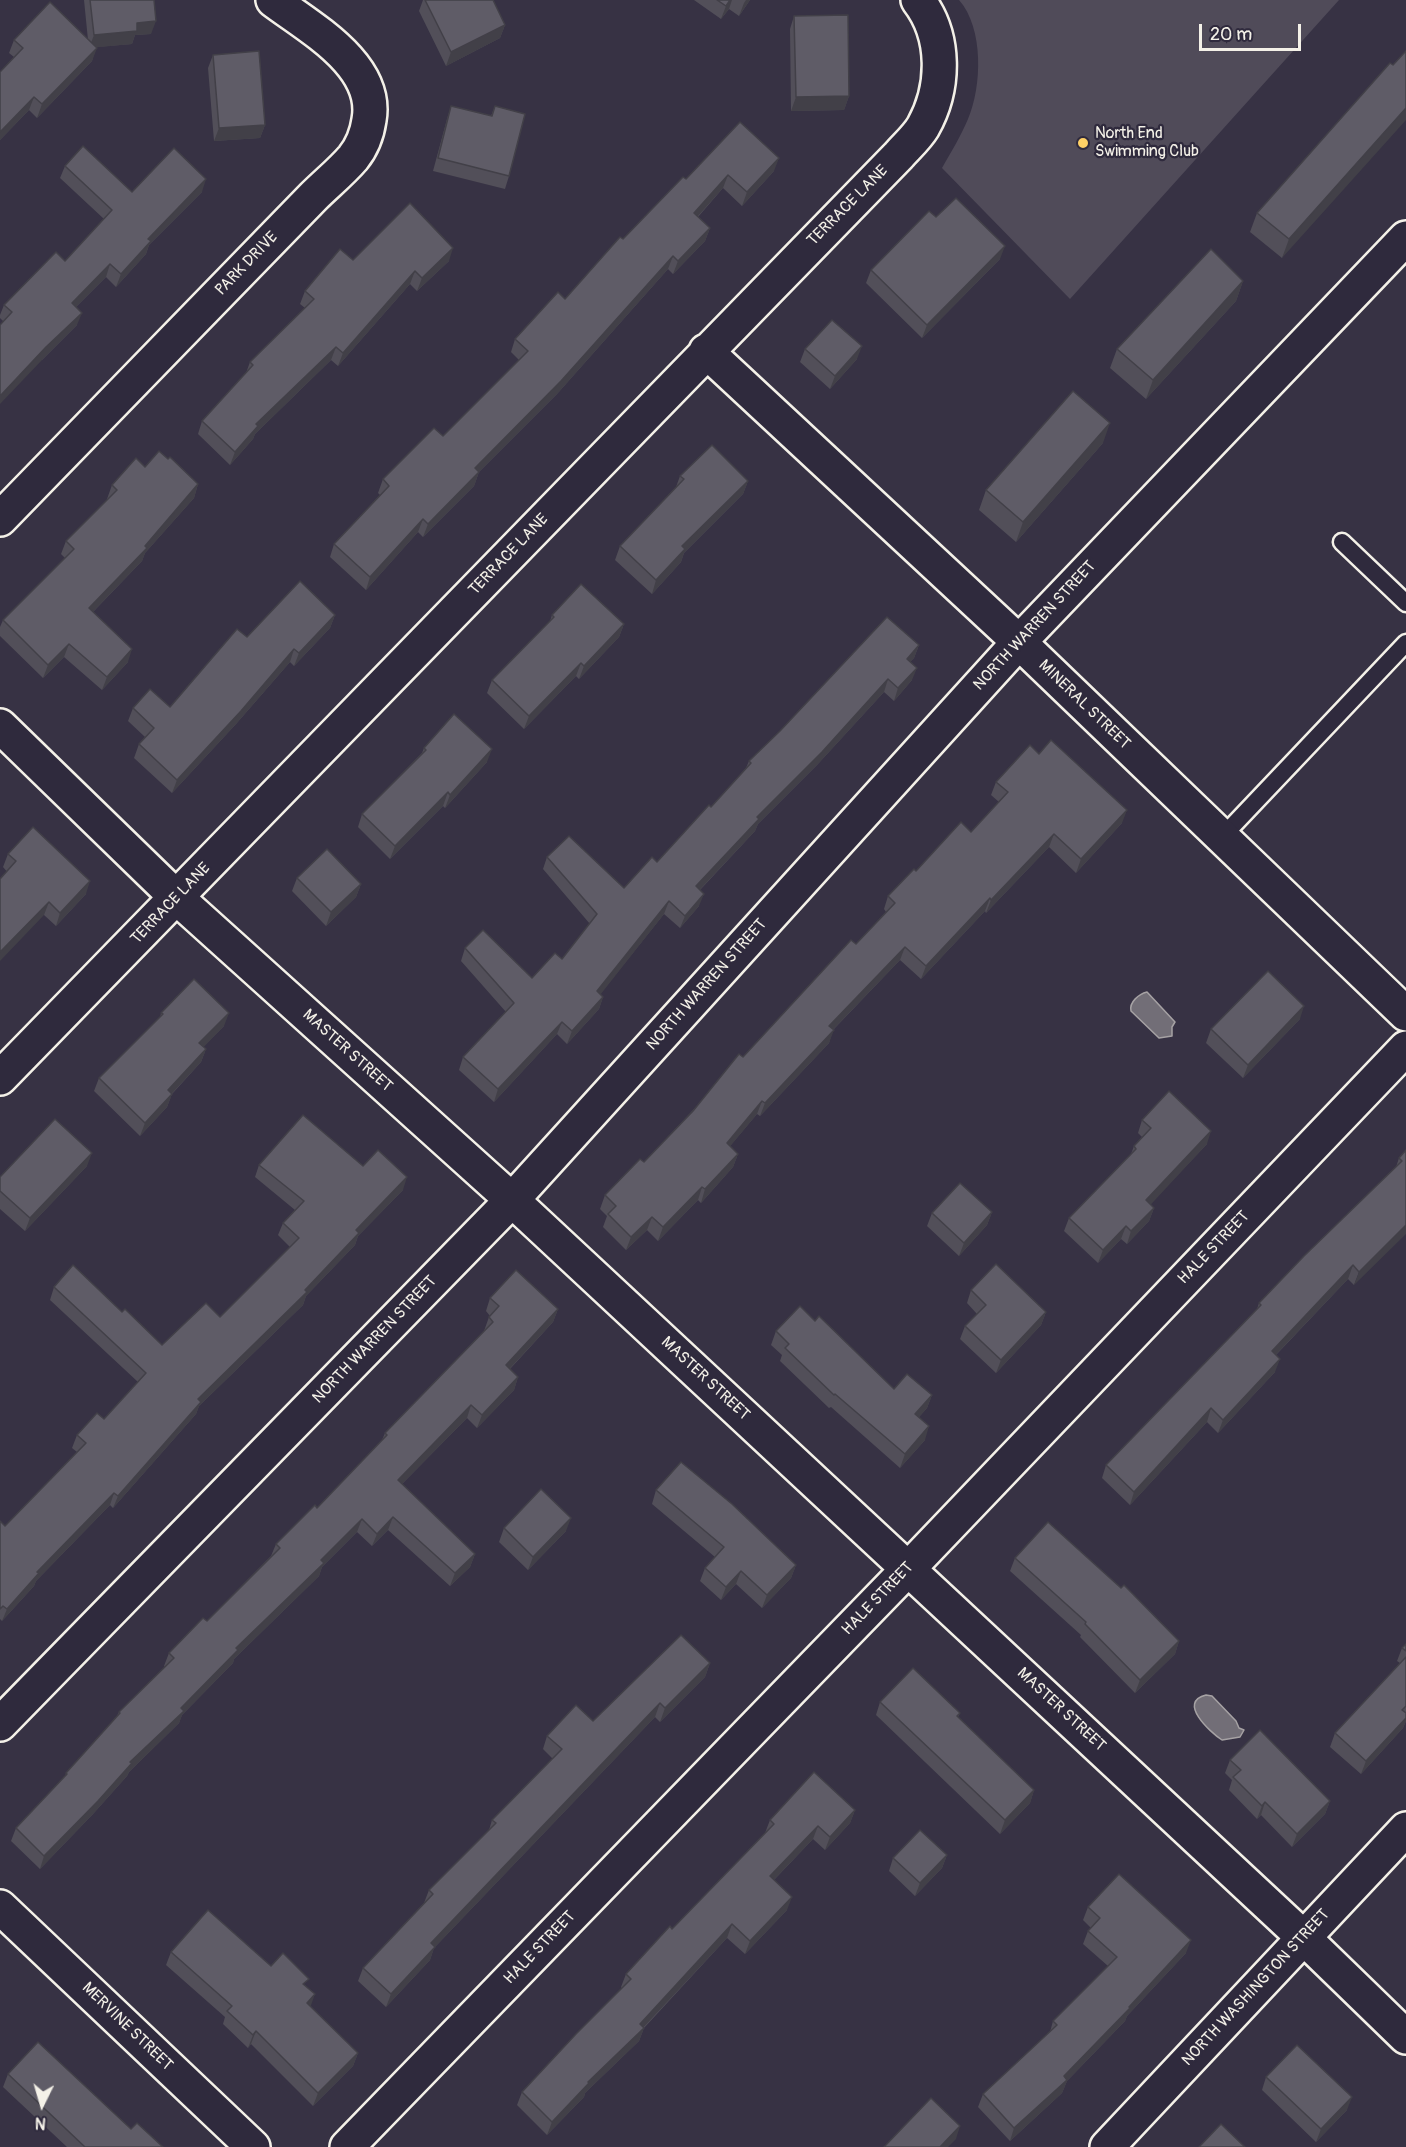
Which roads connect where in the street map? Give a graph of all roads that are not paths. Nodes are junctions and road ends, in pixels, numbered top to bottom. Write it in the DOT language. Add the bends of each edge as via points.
graph roads {
  1 [pos="273,0"];
  2 [pos="918,0"];
  3 [pos="1406,238"];
  4 [pos="706,351"];
  5 [pos="0,519"];
  6 [pos="1342,542"];
  7 [pos="1406,603"];
  8 [pos="1019,642"];
  9 [pos="1406,643"];
  10 [pos="0,726"];
  11 [pos="1222,837"];
  12 [pos="177,898"];
  13 [pos="1406,1014"];
  14 [pos="1406,1048"];
  15 [pos="0,1078"];
  16 [pos="512,1200"];
  17 [pos="909,1568"];
  18 [pos="0,1724"];
  19 [pos="1406,1829"];
  20 [pos="0,1907"];
  21 [pos="1303,1937"];
  22 [pos="1406,2037"];
  23 [pos="253,2147"];
  24 [pos="347,2147"];
  25 [pos="1107,2147"];
  1 -- 5 [label="street, PARK DRIVE" via="340,51 357,69 368,91 371,113 366,135 353,157"];
  2 -- 4 [label="street, TERRACE LANE" via="936,36 941,71 934,102 922,128"];
  3 -- 8 [label="street, NORTH WARREN STREET"];
  4 -- 8 [label="street, MINERAL STREET"];
  4 -- 12 [label="street, TERRACE LANE"];
  6 -- 7 [label="lane"];
  8 -- 11 [label="street, MINERAL STREET"];
  8 -- 16 [label="street, NORTH WARREN STREET"];
  9 -- 11 [label="lane"];
  10 -- 12 [label="street, MASTER STREET"];
  11 -- 13 [label="street, MINERAL STREET"];
  12 -- 15 [label="street, TERRACE LANE"];
  12 -- 16 [label="street, MASTER STREET"];
  14 -- 17 [label="street, HALE STREET"];
  16 -- 17 [label="street, MASTER STREET"];
  16 -- 18 [label="street, NORTH WARREN STREET"];
  17 -- 21 [label="street, MASTER STREET"];
  17 -- 24 [label="street, HALE STREET"];
  19 -- 21 [label="street, NORTH WASHINGTON STREET"];
  20 -- 23 [label="street, MERVINE STREET"];
  21 -- 22 [label="street, MASTER STREET"];
  21 -- 25 [label="street, NORTH WASHINGTON STREET"];
}
